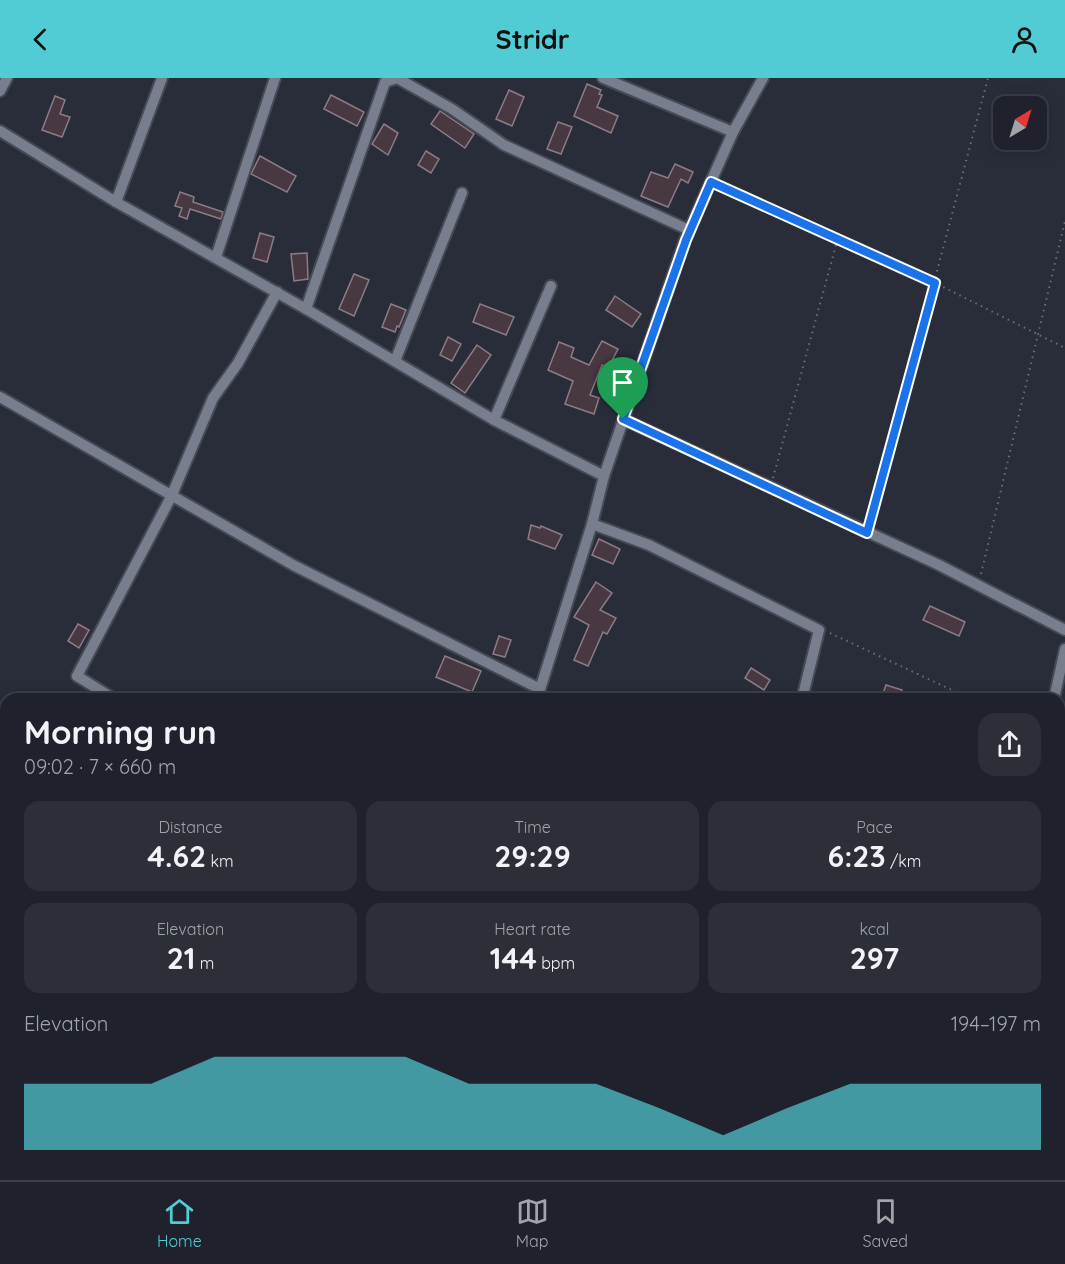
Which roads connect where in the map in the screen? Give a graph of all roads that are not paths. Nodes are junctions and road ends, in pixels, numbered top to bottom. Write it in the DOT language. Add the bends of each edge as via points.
graph roads {
  1 [pos="7,78"];
  2 [pos="162,78"];
  3 [pos="275,78"];
  4 [pos="603,78"];
  5 [pos="763,78"];
  6 [pos="0,91"];
  7 [pos="0,130"];
  8 [pos="733,132"];
  9 [pos="462,193"];
  10 [pos="116,202"];
  11 [pos="690,230"];
  12 [pos="216,257"];
  13 [pos="551,286"];
  14 [pos="277,292"];
  15 [pos="306,309"];
  16 [pos="395,361"];
  17 [pos="0,397"];
  18 [pos="623,419"];
  19 [pos="494,420"];
  20 [pos="604,476"];
  21 [pos="171,497"];
  22 [pos="592,524"];
  23 [pos="1065,630"];
  24 [pos="1065,649"];
  25 [pos="104,693"];
  26 [pos="537,693"];
  27 [pos="539,693"];
  28 [pos="803,693"];
  29 [pos="1055,693"];
  1 -- 6 [label="street"];
  2 -- 10 [label="street"];
  3 -- 12 [label="street"];
  4 -- 8 [label="street"];
  5 -- 8 [label="street"];
  7 -- 10 [label="street"];
  8 -- 11 [label="street"];
  9 -- 16 [label="street"];
  10 -- 12 [label="street"];
  11 -- 15 [label="street" via="504,145 452,109 396,78 385,82"];
  11 -- 18 [label="street"];
  12 -- 14 [label="street"];
  13 -- 19 [label="street"];
  14 -- 15 [label="street"];
  14 -- 21 [label="street" via="238,363 213,398"];
  15 -- 16 [label="street"];
  16 -- 19 [label="street"];
  17 -- 21 [label="street"];
  18 -- 20 [label="street"];
  18 -- 23 [label="street" via="939,566"];
  19 -- 20 [label="street"];
  20 -- 22 [label="street"];
  21 -- 25 [label="street" via="77,676"];
  21 -- 26 [label="street"];
  22 -- 27 [label="street"];
  22 -- 28 [label="street" via="649,545 819,630"];
  24 -- 29 [label="street"];
}
